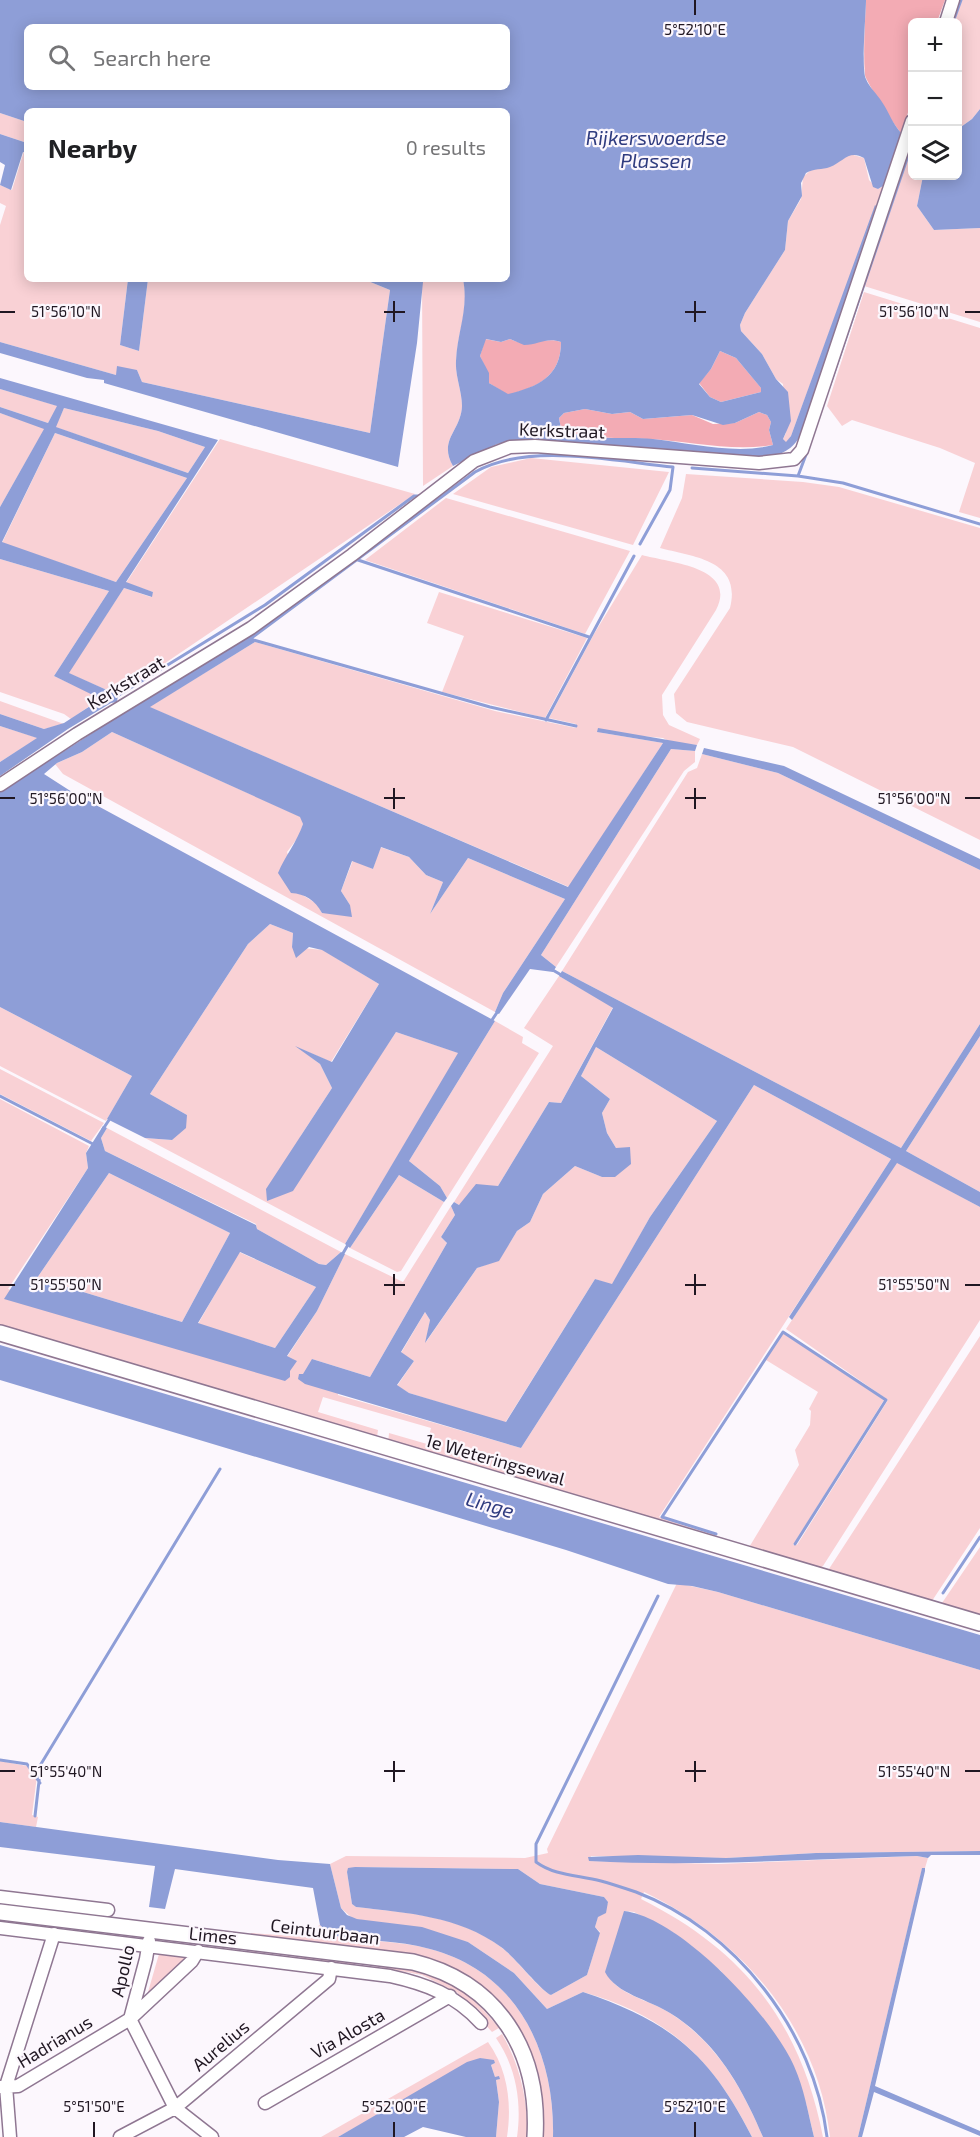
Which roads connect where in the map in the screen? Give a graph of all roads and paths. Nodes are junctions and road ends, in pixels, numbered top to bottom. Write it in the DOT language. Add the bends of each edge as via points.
graph roads {
  1 [pos="953,0"];
  2 [pos="947,18"];
  3 [pos="910,126"];
  4 [pos="0,784"];
  5 [pos="0,1333"];
  6 [pos="980,1623"];
  7 [pos="0,1897"];
  8 [pos="108,1910"];
  9 [pos="0,1912"];
  10 [pos="56,1919"];
  11 [pos="0,1928"];
  12 [pos="150,1929"];
  13 [pos="148,1948"];
  14 [pos="198,1951"];
  15 [pos="331,1968"];
  16 [pos="450,1996"];
  17 [pos="130,2019"];
  18 [pos="481,2023"];
  19 [pos="3,2086"];
  20 [pos="265,2103"];
  21 [pos="175,2108"];
  22 [pos="9,2137"];
  23 [pos="120,2137"];
  24 [pos="212,2137"];
  25 [pos="535,2137"];
  1 -- 2 [label="street"];
  3 -- 4 [label="street, Kerkstraat" via="802,450 794,459 759,463 535,446 510,447 492,453 455,474 251,627"];
  5 -- 6 [label="street, 1e Weteringsewal"];
  7 -- 10 [label="street"];
  8 -- 10 [label="street"];
  9 -- 10 [label="street, Ceintuurbaan"];
  10 -- 11 [label="street, Limes"];
  10 -- 12 [label="street, Ceintuurbaan"];
  10 -- 13 [label="street, Limes"];
  10 -- 19 [label="street"];
  12 -- 13 [label="street, Apollo"];
  12 -- 25 [label="street, Ceintuurbaan" via="413,1962 453,1975 492,2004 516,2038 533,2096"];
  13 -- 14 [label="street, Limes"];
  13 -- 17 [label="street, Apollo"];
  14 -- 15 [label="street, Limes"];
  14 -- 17 [label="street, Hadrianus"];
  15 -- 16 [label="street, Limes" via="412,1980"];
  15 -- 21 [label="street, Aurelius" via="329,1979"];
  16 -- 18 [label="street, Limes"];
  16 -- 20 [label="street, Via Alosta"];
  17 -- 19 [label="street, Hadrianus" via="18,2086"];
  17 -- 21 [label="street, Apollo"];
  19 -- 22 [label="street"];
  21 -- 23 [label="street, Aurelius"];
  21 -- 24 [label="street, Apollo"];
}
